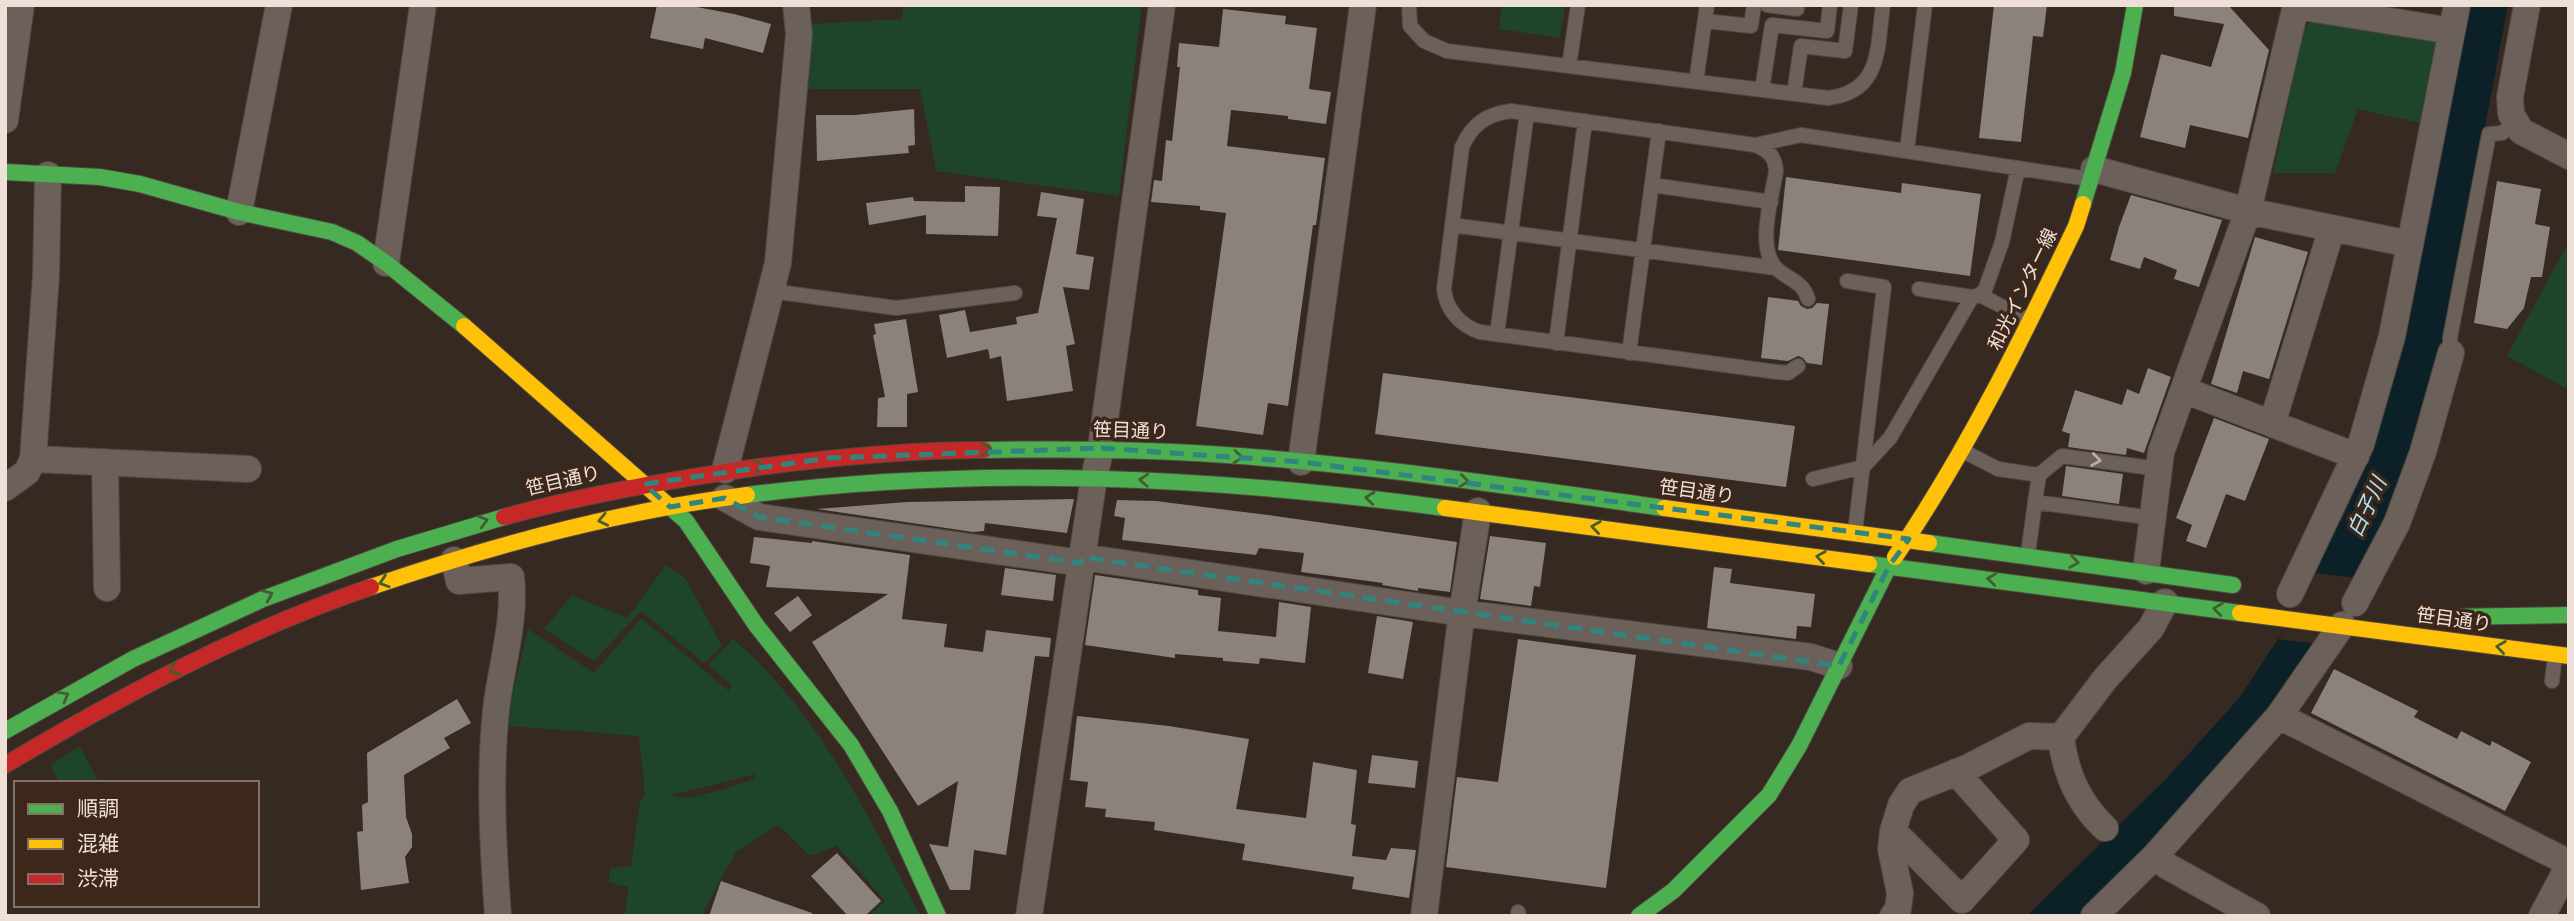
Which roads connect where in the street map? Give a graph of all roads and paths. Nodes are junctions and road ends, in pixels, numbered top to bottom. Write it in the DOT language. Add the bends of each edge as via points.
graph roads {
  1 [pos="21,5"];
  2 [pos="279,5"];
  3 [pos="423,5"];
  4 [pos="796,5"];
  5 [pos="1162,5"];
  6 [pos="1363,5"];
  7 [pos="1409,5"];
  8 [pos="1578,5"];
  9 [pos="1707,5"];
  10 [pos="1754,5"];
  11 [pos="1767,5"];
  12 [pos="1797,5"];
  13 [pos="1830,5"];
  14 [pos="1851,5"];
  15 [pos="1883,5"];
  16 [pos="1925,5"];
  17 [pos="2136,5"];
  18 [pos="2457,5"];
  19 [pos="2527,5"];
  20 [pos="2296,6"];
  21 [pos="1704,21"];
  22 [pos="2452,31"];
  23 [pos="1569,66"];
  24 [pos="1696,82"];
  25 [pos="1762,90"];
  26 [pos="1794,94"];
  27 [pos="1527,113"];
  28 [pos="5,120"];
  29 [pos="1585,121"];
  30 [pos="2515,123"];
  31 [pos="1659,131"];
  32 [pos="1755,145"];
  33 [pos="1907,150"];
  34 [pos="2569,156"];
  35 [pos="2018,168"];
  36 [pos="5,172"];
  37 [pos="2092,174"];
  38 [pos="48,175"];
  39 [pos="1652,185"];
  40 [pos="1771,202"];
  41 [pos="2248,211"];
  42 [pos="239,212"];
  43 [pos="1452,225"];
  44 [pos="2332,228"];
  45 [pos="1510,233"];
  46 [pos="1569,241"];
  47 [pos="2410,244"];
  48 [pos="1643,251"];
  49 [pos="386,263"];
  50 [pos="1776,268"];
  51 [pos="1847,281"];
  52 [pos="1919,289"];
  53 [pos="771,291"];
  54 [pos="1015,293"];
  55 [pos="1975,296"];
  56 [pos="1808,299"];
  57 [pos="2031,322"];
  58 [pos="1497,334"];
  59 [pos="1556,342"];
  60 [pos="1629,353"];
  61 [pos="2451,353"];
  62 [pos="1798,366"];
  63 [pos="2184,390"];
  64 [pos="2272,424"];
  65 [pos="1101,448"];
  66 [pos="1961,450"];
  67 [pos="2356,456"];
  68 [pos="33,459"];
  69 [pos="105,462"];
  70 [pos="1301,462"];
  71 [pos="1863,467"];
  72 [pos="248,469"];
  73 [pos="2159,469"];
  74 [pos="725,470"];
  75 [pos="2039,475"];
  76 [pos="1094,477"];
  77 [pos="1813,479"];
  78 [pos="644,484"];
  79 [pos="5,488"];
  80 [pos="725,498"];
  81 [pos="2035,502"];
  82 [pos="670,507"];
  83 [pos="1478,511"];
  84 [pos="2153,518"];
  85 [pos="1855,533"];
  86 [pos="1909,539"];
  87 [pos="2028,555"];
  88 [pos="454,560"];
  89 [pos="1082,560"];
  90 [pos="1889,566"];
  91 [pos="2146,571"];
  92 [pos="107,588"];
  93 [pos="2251,588"];
  94 [pos="2292,599"];
  95 [pos="2165,602"];
  96 [pos="2347,610"];
  97 [pos="2409,611"];
  98 [pos="1462,613"];
  99 [pos="2569,615"];
  100 [pos="2450,617"];
  101 [pos="2556,631"];
  102 [pos="2562,655"];
  103 [pos="1839,666"];
  104 [pos="2552,681"];
  105 [pos="2279,716"];
  106 [pos="5,731"];
  107 [pos="2061,737"];
  108 [pos="5,765"];
  109 [pos="1956,772"];
  110 [pos="2105,828"];
  111 [pos="1893,831"];
  112 [pos="2155,856"];
  113 [pos="2569,864"];
  114 [pos="498,916"];
  115 [pos="938,916"];
  116 [pos="1029,916"];
  117 [pos="1424,916"];
  118 [pos="1639,916"];
  119 [pos="1893,916"];
  120 [pos="2094,916"];
  121 [pos="2257,916"];
  122 [pos="2542,916"];
  1 -- 28 [label="street"];
  2 -- 42 [label="street"];
  3 -- 49 [label="street"];
  4 -- 53 [label="street" via="799,34 778,263"];
  5 -- 65 [label="street"];
  6 -- 70 [label="street"];
  7 -- 23 [label="lane" via="1410,26 1424,41 1447,51"];
  8 -- 23 [label="lane"];
  9 -- 21 [label="lane"];
  10 -- 21 [label="lane" via="1752,26"];
  11 -- 12 [label="lane" via="1797,9"];
  13 -- 25 [label="lane" via="1827,31 1772,25"];
  14 -- 26 [label="lane" via="1845,51 1801,46"];
  15 -- 26 [label="lane" via="1874,68 1862,85 1846,96"];
  16 -- 33 [label="lane"];
  17 -- 37 [label="main road, 和光インター線" via="2123,73"];
  18 -- 22 [label="street"];
  19 -- 30 [label="street" via="2510,97"];
  20 -- 22 [label="street"];
  20 -- 41 [label="street"];
  21 -- 24 [label="lane"];
  22 -- 47 [label="street"];
  23 -- 24 [label="lane"];
  24 -- 25 [label="lane"];
  25 -- 26 [label="lane"];
  27 -- 29 [label="lane"];
  27 -- 43 [label="lane" via="1495,113 1469,132 1462,147"];
  27 -- 45 [label="lane"];
  29 -- 31 [label="lane"];
  29 -- 46 [label="lane"];
  30 -- 34 [label="street" via="2521,131"];
  30 -- 61 [label="lane" via="2502,133 2489,134 2450,338"];
  31 -- 32 [label="lane"];
  31 -- 39 [label="lane"];
  32 -- 33 [label="lane" via="1801,135"];
  32 -- 40 [label="lane" via="1775,159"];
  33 -- 35 [label="lane"];
  35 -- 37 [label="lane"];
  35 -- 55 [label="lane" via="1989,283"];
  36 -- 38 [label="main road"];
  37 -- 41 [label="street"];
  37 -- 57 [label="main road, 和光インター線" via="2077,226"];
  38 -- 42 [label="main road" via="140,184"];
  38 -- 68 [label="street"];
  39 -- 40 [label="lane"];
  39 -- 48 [label="lane"];
  40 -- 50 [label="lane" via="1766,250"];
  41 -- 44 [label="street"];
  41 -- 63 [label="street"];
  42 -- 49 [label="main road" via="331,232"];
  43 -- 45 [label="lane"];
  43 -- 58 [label="lane" via="1445,298 1465,326"];
  44 -- 47 [label="street"];
  44 -- 64 [label="street"];
  45 -- 46 [label="lane"];
  45 -- 58 [label="lane"];
  46 -- 48 [label="lane"];
  46 -- 59 [label="lane"];
  47 -- 67 [label="street" via="2392,336"];
  48 -- 50 [label="lane"];
  48 -- 60 [label="lane"];
  49 -- 78 [label="main road"];
  50 -- 56 [label="lane" via="1802,286"];
  51 -- 71 [label="lane" via="1884,287"];
  52 -- 55 [label="lane"];
  53 -- 54 [label="lane" via="895,309"];
  53 -- 74 [label="street"];
  55 -- 57 [label="lane"];
  55 -- 71 [label="lane" via="1890,438"];
  57 -- 66 [label="main road, 和光インター線"];
  58 -- 59 [label="lane"];
  59 -- 60 [label="lane"];
  60 -- 62 [label="lane" via="1788,373"];
  61 -- 96 [label="street" via="2397,523"];
  63 -- 64 [label="street"];
  63 -- 73 [label="street"];
  64 -- 67 [label="street"];
  65 -- 70 [label="main road, 笹目通り, one-way"];
  74 -- 65 [label="main road, 笹目通り, one-way" via="894,453"];
  65 -- 76 [label="street"];
  66 -- 75 [label="lane" via="1998,469"];
  66 -- 86 [label="main road, 和光インター線"];
  67 -- 94 [label="street"];
  68 -- 69 [label="street"];
  68 -- 79 [label="street" via="27,472"];
  69 -- 72 [label="street"];
  69 -- 92 [label="street"];
  70 -- 85 [label="main road, 笹目通り, one-way"];
  71 -- 77 [label="lane"];
  71 -- 85 [label="lane"];
  75 -- 73 [label="lane, one-way" via="2062,456"];
  73 -- 84 [label="street"];
  74 -- 78 [label="main road, 笹目通り"];
  75 -- 81 [label="lane"];
  76 -- 80 [label="main road" via="918,480"];
  83 -- 76 [label="main road, one-way" via="1297,491"];
  76 -- 89 [label="street"];
  78 -- 82 [label="main road"];
  106 -- 78 [label="main road, 笹目通り, one-way" via="177,636 303,581 433,535"];
  80 -- 82 [label="main road"];
  80 -- 89 [label="street" via="760,517"];
  81 -- 84 [label="lane"];
  81 -- 87 [label="lane"];
  82 -- 88 [label="main road, one-way" via="598,521"];
  82 -- 115 [label="main road" via="686,521 756,625 851,745 890,811"];
  90 -- 83 [label="main road, one-way"];
  83 -- 98 [label="street"];
  84 -- 91 [label="street"];
  85 -- 86 [label="main road, 笹目通り"];
  86 -- 87 [label="main road, 笹目通り"];
  86 -- 90 [label="main road, 和光インター線"];
  87 -- 91 [label="main road, 笹目通り, one-way"];
  88 -- 108 [label="main road, one-way" via="354,592 213,652 110,702"];
  88 -- 114 [label="street" via="459,581 511,577 513,598 496,712 493,793"];
  89 -- 98 [label="street"];
  89 -- 116 [label="street"];
  95 -- 90 [label="main road, one-way"];
  90 -- 103 [label="main road, 和光インター線"];
  91 -- 93 [label="main road, 笹目通り"];
  94 -- 95 [label="main road, one-way"];
  94 -- 96 [label="main road, 笹目通り"];
  95 -- 107 [label="street" via="2151,628"];
  102 -- 96 [label="main road, 笹目通り, one-way"];
  96 -- 105 [label="street"];
  97 -- 100 [label="main road, 笹目通り"];
  98 -- 103 [label="street" via="1811,657"];
  98 -- 117 [label="street"];
  99 -- 100 [label="main road, 笹目通り"];
  100 -- 101 [label="main road"];
  102 -- 104 [label="lane"];
  103 -- 118 [label="main road, 和光インター線" via="1769,795 1673,891"];
  105 -- 112 [label="street"];
  105 -- 113 [label="street"];
  107 -- 109 [label="street" via="2029,736"];
  107 -- 110 [label="street" via="2076,792"];
  109 -- 111 [label="street" via="1910,791"];
  109 -- 111 [label="street" via="2016,840 1962,900"];
  111 -- 119 [label="street" via="1891,849 1900,893"];
  112 -- 120 [label="street"];
  112 -- 121 [label="street"];
  113 -- 122 [label="street"];
}
